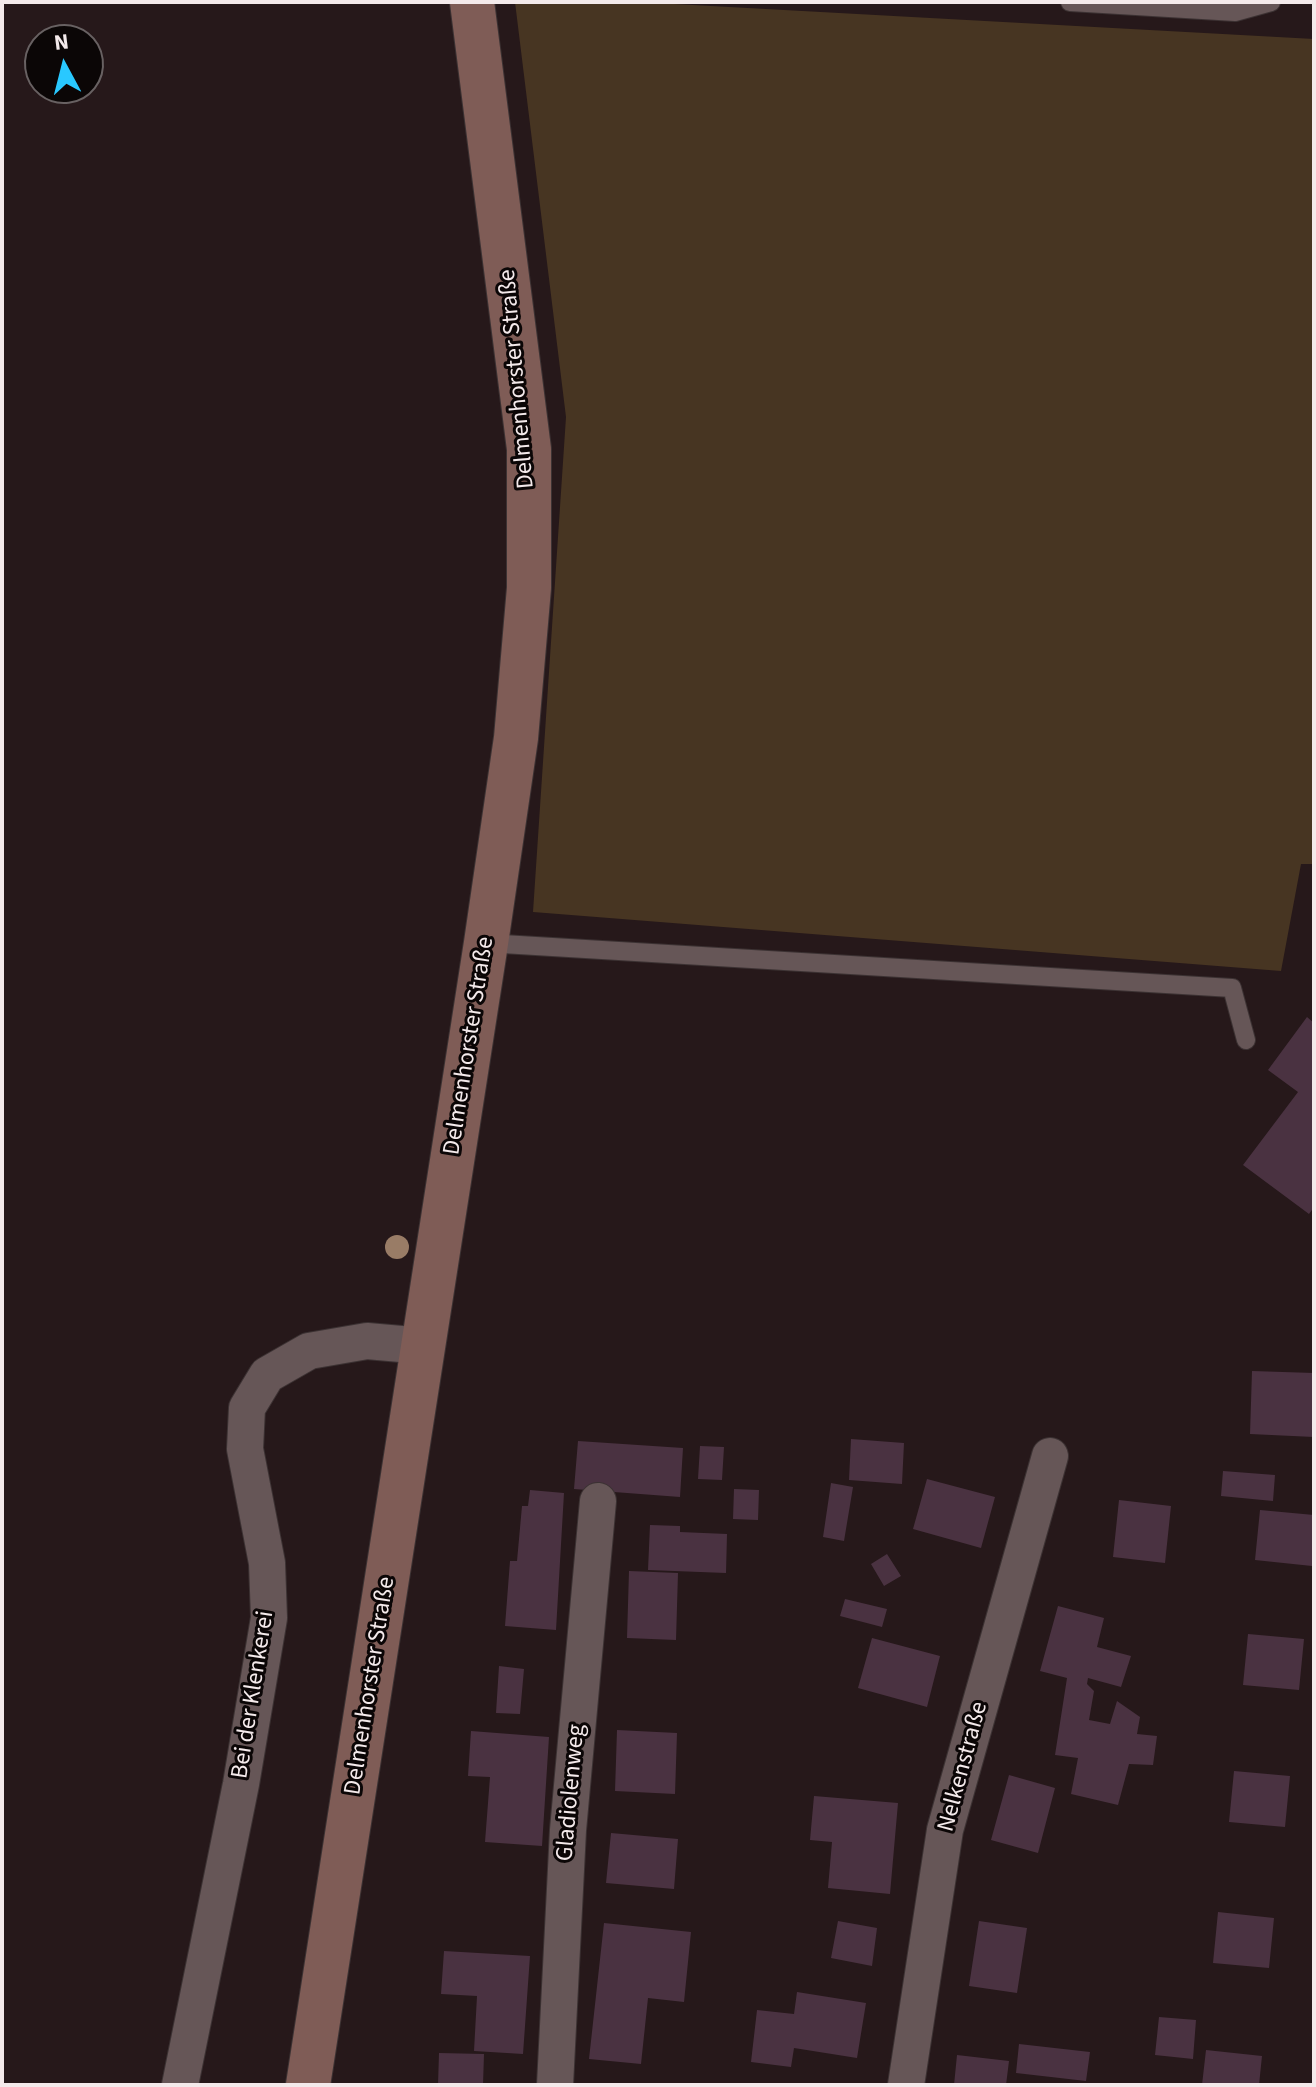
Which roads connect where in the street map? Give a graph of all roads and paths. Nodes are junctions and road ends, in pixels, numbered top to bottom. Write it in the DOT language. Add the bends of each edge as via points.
graph roads {
  1 [pos="472,2"];
  2 [pos="1070,2"];
  3 [pos="1271,2"];
  4 [pos="486,943"];
  5 [pos="1246,1040"];
  6 [pos="424,1346"];
  7 [pos="1050,1456"];
  8 [pos="598,1501"];
  9 [pos="180,2085"];
  10 [pos="308,2085"];
  11 [pos="555,2085"];
  12 [pos="906,2085"];
  1 -- 4 [label="street, Delmenhorster Straße" via="529,449 527,618 516,738"];
  2 -- 3 [label="lane" via="1235,12"];
  4 -- 5 [label="lane" via="1232,988"];
  4 -- 6 [label="street, Delmenhorster Straße"];
  6 -- 9 [label="street, Bei der Klenkerei" via="367,1341 309,1351 267,1375 247,1408 245,1449 267,1563 269,1618"];
  6 -- 10 [label="street, Delmenhorster Straße"];
  7 -- 12 [label="street, Nelkenstraße" via="945,1830"];
  8 -- 11 [label="street, Gladiolenweg" via="568,1830"];
}
